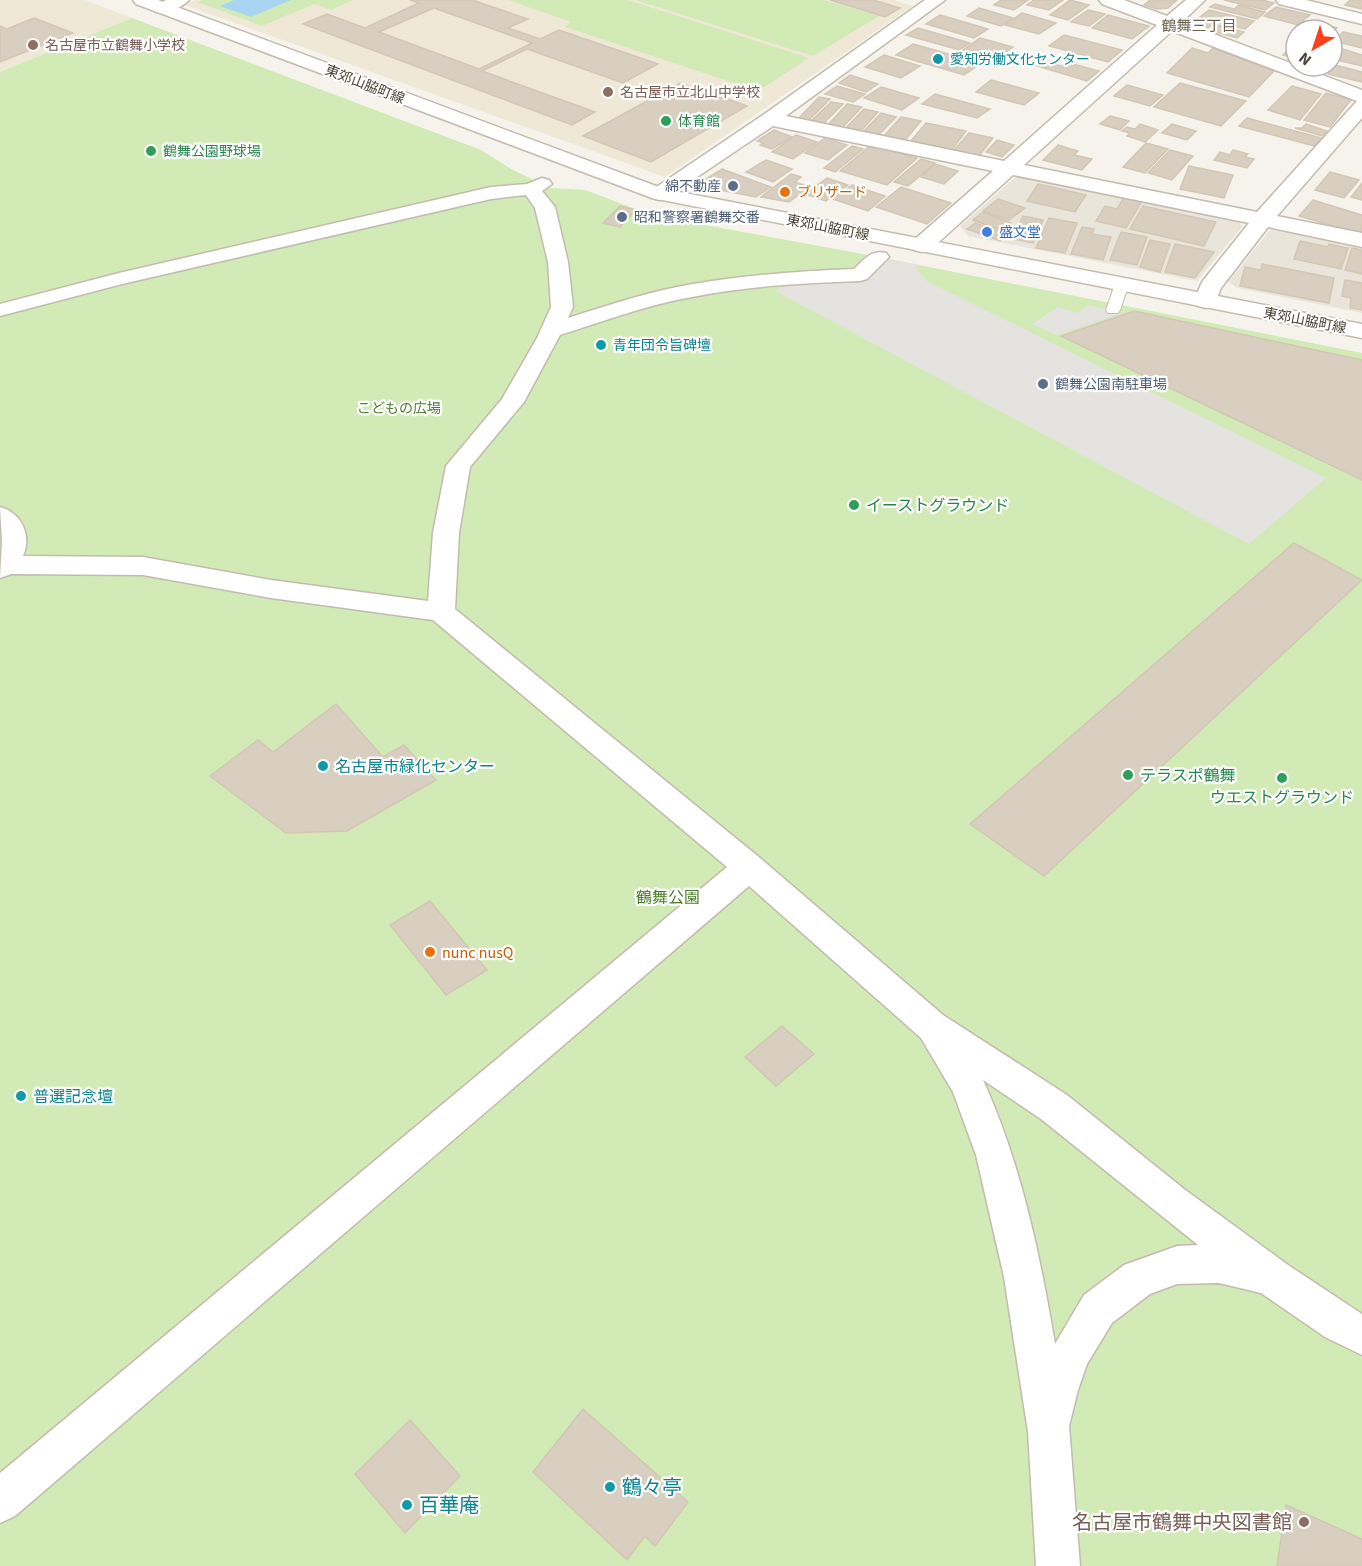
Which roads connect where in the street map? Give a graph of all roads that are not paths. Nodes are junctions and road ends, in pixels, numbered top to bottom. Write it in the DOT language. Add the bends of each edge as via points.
graph roads {
  1 [pos="142,0"];
  2 [pos="1108,0"];
  3 [pos="1196,0"];
  4 [pos="1285,0"];
  5 [pos="925,2"];
  6 [pos="171,4"];
  7 [pos="1362,19"];
  8 [pos="1170,24"];
  9 [pos="1362,97"];
  10 [pos="1362,106"];
  11 [pos="770,119"];
  12 [pos="1012,167"];
  13 [pos="659,194"];
  14 [pos="1264,218"];
  15 [pos="1362,240"];
  16 [pos="922,245"];
  17 [pos="879,257"];
  18 [pos="1122,284"];
  19 [pos="1206,301"];
  20 [pos="0,310"];
  21 [pos="1113,310"];
  22 [pos="551,331"];
  23 [pos="1362,331"];
  24 [pos="0,515"];
  25 [pos="2,567"];
  26 [pos="441,612"];
  27 [pos="749,867"];
  28 [pos="931,1026"];
  29 [pos="1274,1279"];
  30 [pos="1362,1335"];
  31 [pos="1049,1432"];
  32 [pos="0,1501"];
  33 [pos="1058,1566"];
  1 -- 6 [label="street, 東郊山脇町線"];
  2 -- 8 [label="street"];
  3 -- 8 [label="street"];
  4 -- 7 [label="street"];
  5 -- 11 [label="street"];
  6 -- 13 [label="street, 東郊山脇町線"];
  8 -- 9 [label="street"];
  8 -- 12 [label="street"];
  10 -- 14 [label="street"];
  11 -- 12 [label="street"];
  11 -- 13 [label="street"];
  12 -- 14 [label="street"];
  12 -- 16 [label="street"];
  13 -- 16 [label="street, 東郊山脇町線"];
  14 -- 15 [label="street"];
  14 -- 19 [label="street" via="1210,287"];
  16 -- 18 [label="street, 東郊山脇町線"];
  17 -- 22 [label="street" via="860,275 693,290 629,305"];
  18 -- 19 [label="street, 東郊山脇町線"];
  18 -- 21 [label="lane"];
  19 -- 23 [label="street, 東郊山脇町線"];
  20 -- 22 [label="street" via="119,279 536,186 558,262 562,307"];
  22 -- 26 [label="street" via="512,402 458,466 446,533"];
  24 -- 25 [label="street" via="10,523 15,536 13,550"];
  25 -- 26 [label="street" via="143,566 271,589"];
  26 -- 27 [label="street"];
  27 -- 28 [label="street"];
  27 -- 32 [label="street"];
  28 -- 29 [label="street" via="1054,1107"];
  28 -- 31 [label="street" via="968,1085 994,1155 1024,1277"];
  29 -- 30 [label="street"];
  29 -- 31 [label="street" via="1219,1264 1177,1264 1138,1279 1098,1309 1071,1352 1057,1390"];
  31 -- 33 [label="street"];
}
